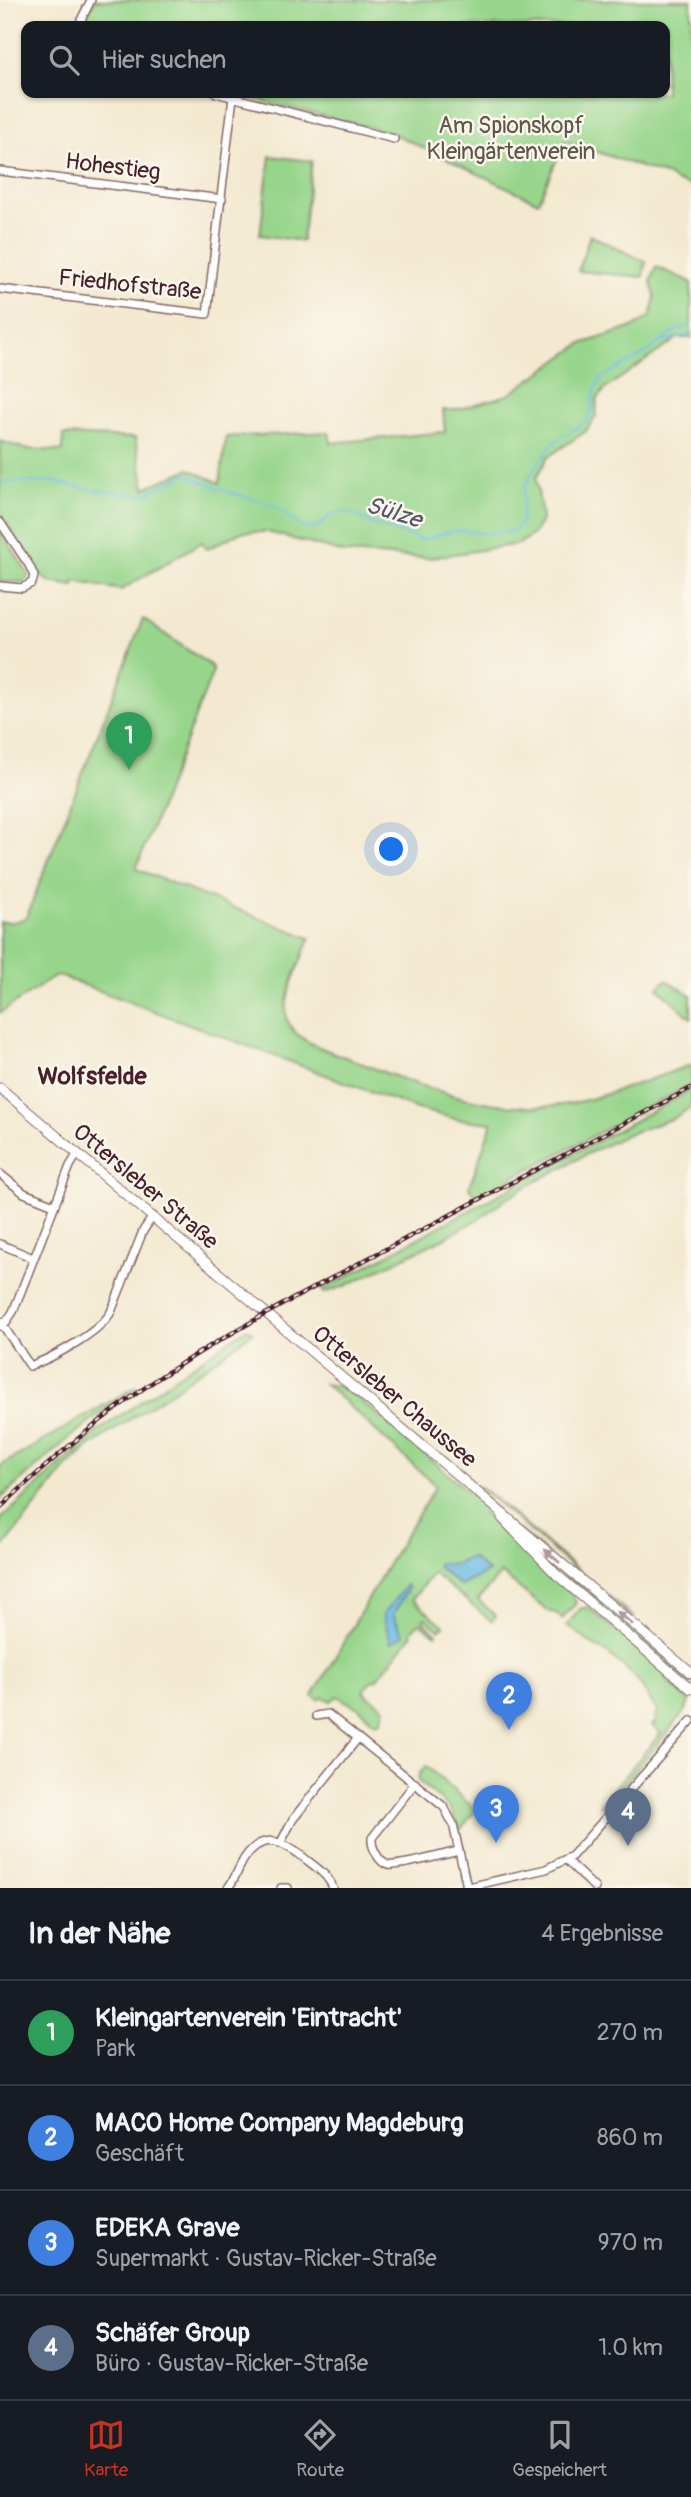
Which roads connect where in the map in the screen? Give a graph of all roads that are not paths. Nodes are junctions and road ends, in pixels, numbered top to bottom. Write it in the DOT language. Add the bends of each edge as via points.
graph roads {
  1 [pos="91,0"];
  2 [pos="80,21"];
  3 [pos="233,98"];
  4 [pos="237,98"];
  5 [pos="394,139"];
  6 [pos="0,171"];
  7 [pos="222,199"];
  8 [pos="0,289"];
  9 [pos="0,522"];
  10 [pos="0,586"];
  11 [pos="0,1090"];
  12 [pos="78,1153"];
  13 [pos="0,1174"];
  14 [pos="54,1205"];
  15 [pos="153,1216"];
  16 [pos="0,1244"];
  17 [pos="33,1258"];
  18 [pos="267,1313"];
  19 [pos="1,1324"];
  20 [pos="497,1510"];
  21 [pos="691,1673"];
  22 [pos="691,1689"];
  23 [pos="316,1716"];
  24 [pos="691,1721"];
  25 [pos="358,1738"];
  26 [pos="415,1783"];
  27 [pos="281,1842"];
  28 [pos="459,1851"];
  29 [pos="566,1860"];
  30 [pos="228,1888"];
  31 [pos="281,1888"];
  32 [pos="288,1888"];
  33 [pos="333,1888"];
  34 [pos="465,1888"];
  35 [pos="594,1888"];
  1 -- 2 [label="street"];
  3 -- 7 [label="street, Friedhofstraße"];
  4 -- 5 [label="street"];
  6 -- 7 [label="street, Hohestieg"];
  7 -- 8 [label="street, Friedhofstraße" via="206,315"];
  9 -- 10 [label="street" via="34,576 24,587"];
  11 -- 12 [label="main road, Ottersleber Straße"];
  12 -- 14 [label="street"];
  12 -- 15 [label="main road, Ottersleber Straße"];
  13 -- 14 [label="street" via="24,1193"];
  14 -- 17 [label="street"];
  15 -- 18 [label="main road, Ottersleber Straße"];
  15 -- 19 [label="street" via="111,1312 97,1329 30,1366"];
  16 -- 17 [label="street"];
  17 -- 19 [label="street" via="13,1312"];
  18 -- 20 [label="main road, Ottersleber Chaussee"];
  21 -- 20 [label="main road, Ottersleber Chaussee, one-way"];
  20 -- 22 [label="main road, Ottersleber Chaussee" via="557,1575"];
  23 -- 25 [label="street" via="328,1714"];
  24 -- 29 [label="street"];
  25 -- 26 [label="street"];
  25 -- 27 [label="street" via="293,1819"];
  26 -- 28 [label="street" via="448,1813"];
  26 -- 28 [label="street" via="372,1838 380,1860 392,1865"];
  27 -- 30 [label="street" via="251,1850"];
  27 -- 33 [label="street" via="324,1874"];
  28 -- 34 [label="street"];
  29 -- 34 [label="street" via="539,1872"];
  29 -- 35 [label="street"];
  31 -- 32 [label="street"];
}
